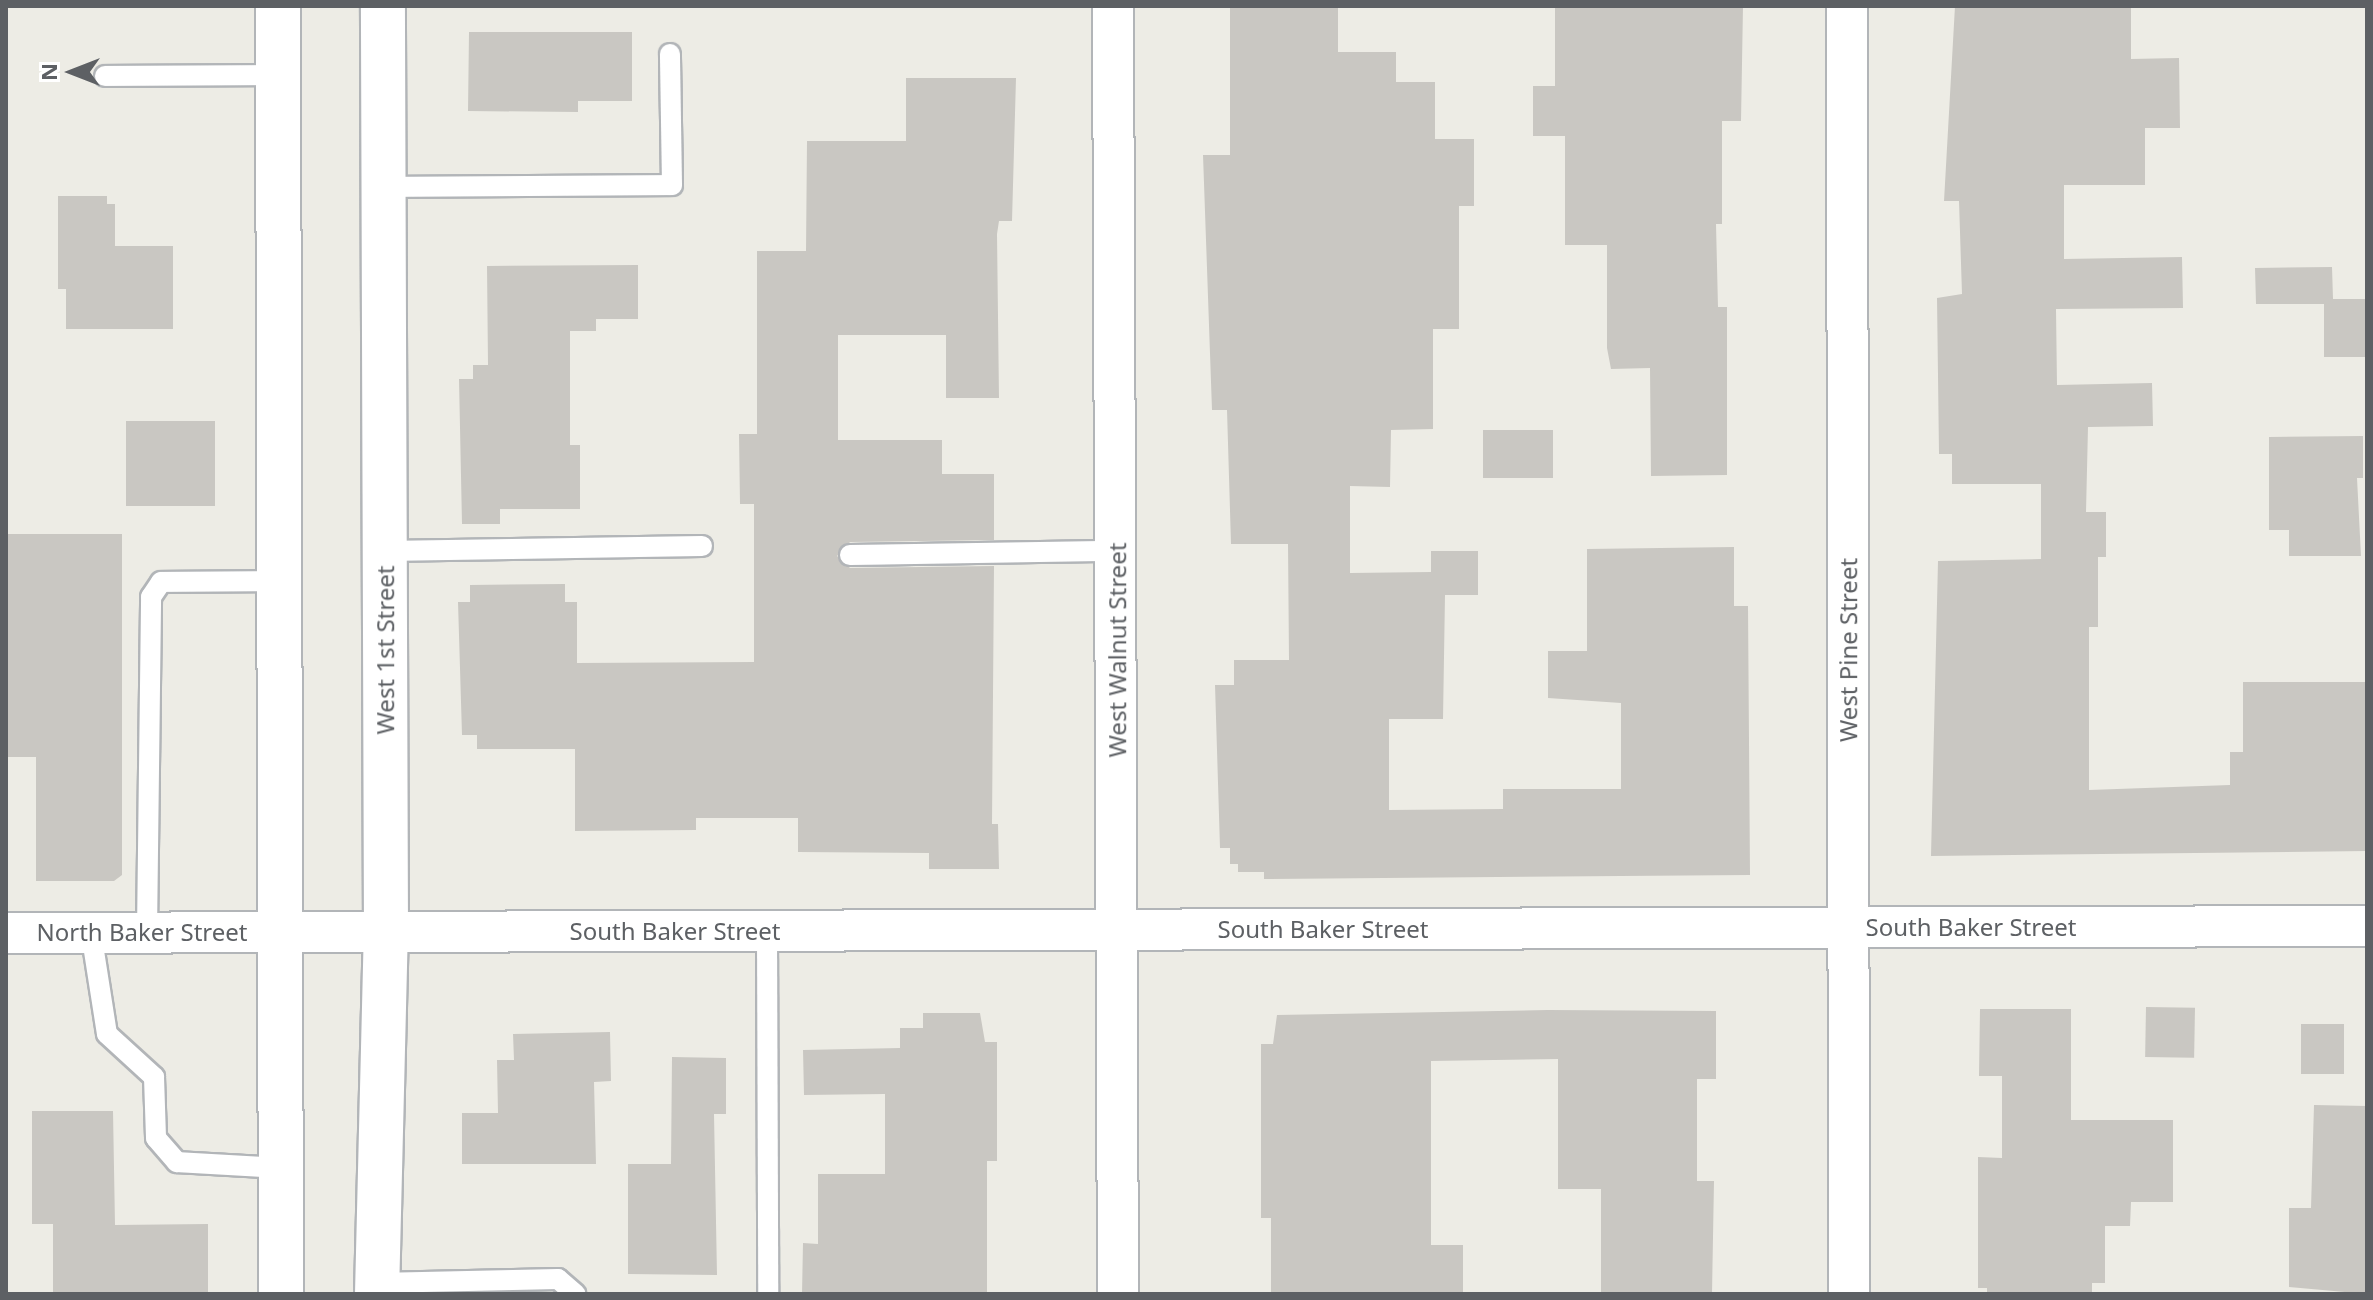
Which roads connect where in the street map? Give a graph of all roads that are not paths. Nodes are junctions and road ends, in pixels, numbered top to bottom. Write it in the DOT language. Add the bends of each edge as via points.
graph roads {
  1 [pos="278,6"];
  2 [pos="383,6"];
  3 [pos="1113,6"];
  4 [pos="1847,6"];
  5 [pos="670,54"];
  6 [pos="278,75"];
  7 [pos="105,76"];
  8 [pos="384,187"];
  9 [pos="702,546"];
  10 [pos="385,551"];
  11 [pos="1117,551"];
  12 [pos="850,555"];
  13 [pos="279,581"];
  14 [pos="2367,926"];
  15 [pos="1849,927"];
  16 [pos="1119,929"];
  17 [pos="767,931"];
  18 [pos="91,932"];
  19 [pos="147,932"];
  20 [pos="279,932"];
  21 [pos="386,932"];
  22 [pos="6,933"];
  23 [pos="280,1168"];
  24 [pos="377,1288"];
  25 [pos="281,1294"];
  26 [pos="575,1294"];
  27 [pos="768,1294"];
  28 [pos="1118,1294"];
  29 [pos="1849,1294"];
  1 -- 6 [label="main road"];
  2 -- 8 [label="main road, West 1st Street"];
  3 -- 11 [label="street, West Walnut Street"];
  4 -- 15 [label="street, West Pine Street"];
  5 -- 8 [label="lane" via="672,185"];
  6 -- 7 [label="lane"];
  6 -- 13 [label="main road"];
  8 -- 10 [label="main road, West 1st Street"];
  9 -- 10 [label="lane"];
  10 -- 21 [label="main road, West 1st Street"];
  11 -- 12 [label="lane"];
  11 -- 16 [label="street, West Walnut Street"];
  13 -- 19 [label="lane" via="161,582 151,597"];
  13 -- 20 [label="main road"];
  14 -- 15 [label="street, South Baker Street"];
  15 -- 16 [label="street, South Baker Street"];
  15 -- 29 [label="street, West Pine Street"];
  16 -- 17 [label="street, South Baker Street"];
  16 -- 28 [label="street, West Walnut Street"];
  17 -- 21 [label="street, South Baker Street"];
  17 -- 27 [label="lane"];
  18 -- 19 [label="street, North Baker Street"];
  18 -- 22 [label="street, North Baker Street"];
  18 -- 23 [label="lane" via="107,1034 154,1077 156,1138 177,1162"];
  19 -- 20 [label="street, North Baker Street"];
  20 -- 21 [label="street, South Baker Street"];
  20 -- 23 [label="main road"];
  21 -- 24 [label="main road, West 1st Street"];
  23 -- 25 [label="main road"];
  24 -- 26 [label="lane" via="558,1279"];
}
